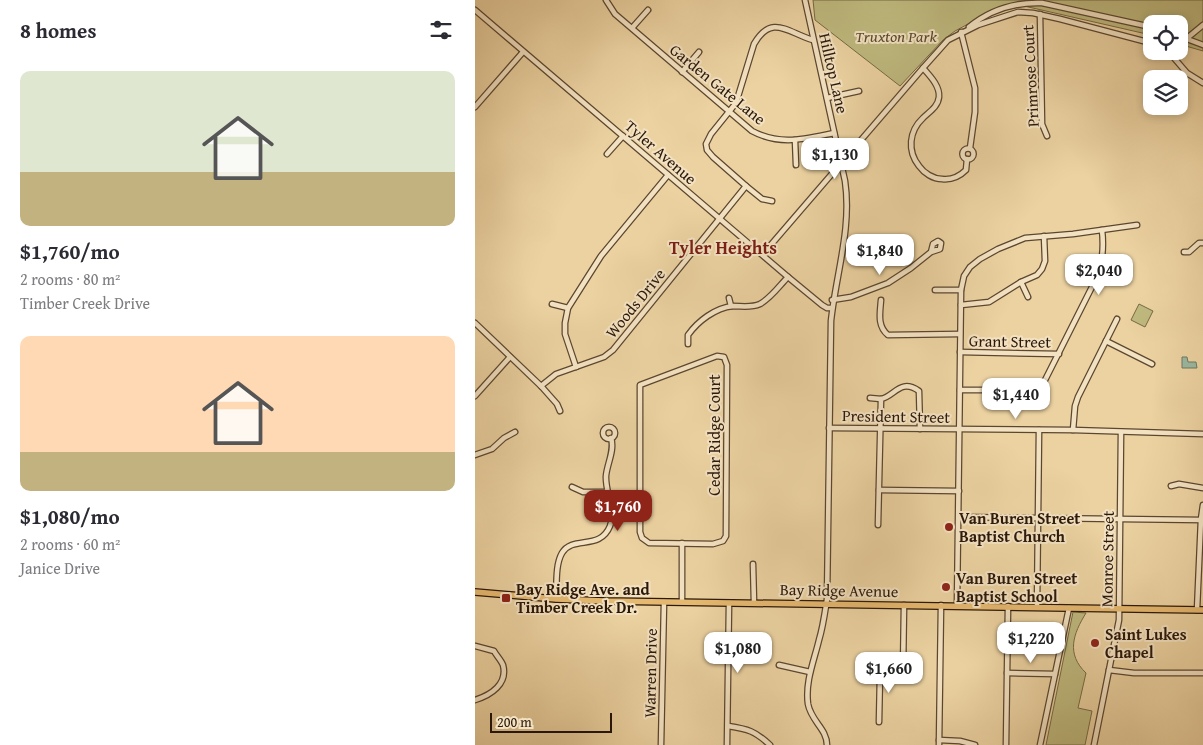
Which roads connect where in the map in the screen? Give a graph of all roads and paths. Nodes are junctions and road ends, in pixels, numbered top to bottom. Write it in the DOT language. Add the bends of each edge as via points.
graph roads {
  1 [pos="606,0"];
  2 [pos="805,0"];
  3 [pos="1044,2"];
  4 [pos="475,10"];
  5 [pos="648,10"];
  6 [pos="1040,14"];
  7 [pos="1143,25"];
  8 [pos="1203,25"];
  9 [pos="632,28"];
  10 [pos="961,32"];
  11 [pos="1188,36"];
  12 [pos="1188,39"];
  13 [pos="813,40"];
  14 [pos="1143,41"];
  15 [pos="1202,43"];
  16 [pos="523,52"];
  17 [pos="699,52"];
  18 [pos="1176,60"];
  19 [pos="923,68"];
  20 [pos="683,72"];
  21 [pos="1203,83"];
  22 [pos="859,91"];
  23 [pos="827,98"];
  24 [pos="475,107"];
  25 [pos="730,112"];
  26 [pos="834,133"];
  27 [pos="623,136"];
  28 [pos="1047,136"];
  29 [pos="795,140"];
  30 [pos="836,142"];
  31 [pos="853,150"];
  32 [pos="607,154"];
  33 [pos="841,164"];
  34 [pos="796,165"];
  35 [pos="669,175"];
  36 [pos="746,186"];
  37 [pos="771,201"];
  38 [pos="719,218"];
  39 [pos="1137,225"];
  40 [pos="1102,230"];
  41 [pos="1044,236"];
  42 [pos="1203,243"];
  43 [pos="931,252"];
  44 [pos="1184,252"];
  45 [pos="763,254"];
  46 [pos="788,277"];
  47 [pos="1021,282"];
  48 [pos="935,290"];
  49 [pos="961,290"];
  50 [pos="1028,297"];
  51 [pos="729,298"];
  52 [pos="833,300"];
  53 [pos="881,300"];
  54 [pos="552,304"];
  55 [pos="961,305"];
  56 [pos="731,306"];
  57 [pos="568,308"];
  58 [pos="832,308"];
  59 [pos="1117,319"];
  60 [pos="475,323"];
  61 [pos="960,334"];
  62 [pos="1106,341"];
  63 [pos="688,344"];
  64 [pos="960,352"];
  65 [pos="1059,354"];
  66 [pos="510,357"];
  67 [pos="1151,364"];
  68 [pos="576,367"];
  69 [pos="541,386"];
  70 [pos="960,390"];
  71 [pos="475,396"];
  72 [pos="869,398"];
  73 [pos="881,399"];
  74 [pos="561,412"];
  75 [pos="829,428"];
  76 [pos="880,428"];
  77 [pos="920,429"];
  78 [pos="959,429"];
  79 [pos="1039,430"];
  80 [pos="1073,430"];
  81 [pos="515,432"];
  82 [pos="1121,432"];
  83 [pos="1203,434"];
  84 [pos="611,438"];
  85 [pos="475,455"];
  86 [pos="1171,486"];
  87 [pos="572,487"];
  88 [pos="1203,488"];
  89 [pos="879,490"];
  90 [pos="607,492"];
  91 [pos="959,492"];
  92 [pos="1203,505"];
  93 [pos="959,517"];
  94 [pos="1039,519"];
  95 [pos="1119,519"];
  96 [pos="1202,520"];
  97 [pos="878,525"];
  98 [pos="682,543"];
  99 [pos="753,564"];
  100 [pos="475,592"];
  101 [pos="556,599"];
  102 [pos="664,602"];
  103 [pos="682,602"];
  104 [pos="729,603"];
  105 [pos="754,603"];
  106 [pos="826,604"];
  107 [pos="904,605"];
  108 [pos="941,605"];
  109 [pos="957,606"];
  110 [pos="1008,606"];
  111 [pos="1037,607"];
  112 [pos="1069,608"];
  113 [pos="1118,608"];
  114 [pos="1200,610"];
  115 [pos="1007,640"];
  116 [pos="1062,640"];
  117 [pos="475,646"];
  118 [pos="779,665"];
  119 [pos="1109,670"];
  120 [pos="810,672"];
  121 [pos="1007,673"];
  122 [pos="1203,673"];
  123 [pos="1055,674"];
  124 [pos="476,701"];
  125 [pos="879,722"];
  126 [pos="728,726"];
  127 [pos="939,743"];
  128 [pos="661,745"];
  129 [pos="727,745"];
  130 [pos="770,745"];
  131 [pos="827,745"];
  132 [pos="975,745"];
  133 [pos="1006,745"];
  134 [pos="1040,745"];
  135 [pos="1094,745"];
  1 -- 9 [label="street, Garden Gate Lane" via="615,14"];
  2 -- 13 [label="street, Hilltop Lane"];
  3 -- 7 [label="street"];
  3 -- 10 [label="street" via="1004,7"];
  4 -- 16 [label="street, Tyler Avenue"];
  5 -- 9 [label="street"];
  6 -- 10 [label="street" via="1011,13"];
  6 -- 14 [label="street"];
  6 -- 28 [label="street, Primrose Court" via="1042,124"];
  8 -- 11 [label="street"];
  9 -- 20 [label="street, Garden Gate Lane"];
  10 -- 19 [label="street" via="948,40"];
  10 -- 19 [label="street" via="975,88 975,112 970,148 974,154 967,159 966,170 959,177 936,179 920,168 914,159 911,144 914,129 933,110 939,96 933,79"];
  12 -- 15 [label="street"];
  13 -- 23 [label="street, Hilltop Lane"];
  13 -- 25 [label="street" via="779,27 772,26 765,31 754,44 740,93"];
  16 -- 24 [label="street"];
  16 -- 27 [label="street, Tyler Avenue"];
  17 -- 20 [label="street"];
  18 -- 21 [label="street" via="1187,73"];
  19 -- 31 [label="street"];
  20 -- 25 [label="street, Garden Gate Lane"];
  22 -- 23 [label="street"];
  23 -- 26 [label="street, Hilltop Lane"];
  25 -- 29 [label="street, Garden Gate Lane" via="765,138"];
  25 -- 36 [label="street" via="711,134 707,150"];
  26 -- 29 [label="street, Garden Gate Lane"];
  26 -- 30 [label="street, Hilltop Lane"];
  27 -- 32 [label="street"];
  27 -- 35 [label="street, Tyler Avenue"];
  29 -- 34 [label="street"];
  30 -- 31 [label="street" via="842,149"];
  30 -- 33 [label="street, Hilltop Lane"];
  31 -- 33 [label="street"];
  33 -- 45 [label="street"];
  33 -- 52 [label="street, Hilltop Lane" via="847,194 847,218"];
  35 -- 38 [label="street, Tyler Avenue"];
  35 -- 57 [label="street" via="601,256"];
  36 -- 37 [label="street" via="762,199"];
  36 -- 38 [label="street, Woods Drive"];
  38 -- 45 [label="street, Tyler Avenue"];
  38 -- 68 [label="street, Woods Drive" via="613,350"];
  39 -- 40 [label="street"];
  40 -- 41 [label="street"];
  40 -- 65 [label="street" via="1101,265"];
  41 -- 47 [label="street" via="1045,261 1042,269"];
  41 -- 49 [label="street" via="1025,238 980,259 964,276"];
  42 -- 44 [label="street"];
  43 -- 52 [label="street" via="887,283 851,297"];
  45 -- 46 [label="street, Tyler Avenue"];
  46 -- 56 [label="street" via="762,303 750,307"];
  46 -- 58 [label="street, Tyler Avenue" via="822,305"];
  47 -- 50 [label="street"];
  47 -- 55 [label="street" via="989,302"];
  48 -- 49 [label="street"];
  49 -- 55 [label="street"];
  51 -- 56 [label="street"];
  52 -- 58 [label="street"];
  53 -- 61 [label="street" via="880,324 888,335"];
  54 -- 57 [label="street"];
  55 -- 61 [label="street"];
  56 -- 63 [label="street" via="701,320 688,335"];
  57 -- 68 [label="street" via="565,334"];
  58 -- 75 [label="street"];
  59 -- 62 [label="street"];
  60 -- 66 [label="street"];
  61 -- 64 [label="street"];
  62 -- 67 [label="street"];
  62 -- 80 [label="street" via="1078,397"];
  64 -- 65 [label="street, Grant Street"];
  64 -- 70 [label="street"];
  65 -- 70 [label="street" via="1040,390"];
  66 -- 69 [label="street"];
  66 -- 71 [label="street"];
  68 -- 69 [label="street, Woods Drive" via="556,374"];
  69 -- 74 [label="street"];
  70 -- 78 [label="street"];
  72 -- 73 [label="street"];
  73 -- 76 [label="street"];
  73 -- 77 [label="street" via="897,388 913,387 919,391"];
  75 -- 76 [label="street, President Street"];
  75 -- 106 [label="street"];
  76 -- 77 [label="street, President Street"];
  76 -- 89 [label="street"];
  77 -- 78 [label="street, President Street"];
  78 -- 79 [label="street, President Street"];
  78 -- 91 [label="street"];
  79 -- 80 [label="street, President Street"];
  79 -- 94 [label="street"];
  80 -- 82 [label="street, President Street"];
  81 -- 85 [label="street" via="492,449"];
  82 -- 83 [label="street, President Street"];
  82 -- 95 [label="street, Monroe Street"];
  84 -- 90 [label="street"];
  86 -- 88 [label="street"];
  87 -- 90 [label="street" via="583,492"];
  89 -- 91 [label="street"];
  89 -- 97 [label="street"];
  90 -- 101 [label="street" via="611,526 598,540 570,546 563,552 559,561"];
  91 -- 93 [label="street"];
  92 -- 96 [label="street"];
  93 -- 94 [label="street"];
  93 -- 109 [label="street"];
  94 -- 95 [label="street"];
  94 -- 111 [label="street"];
  95 -- 96 [label="street"];
  95 -- 113 [label="street, Monroe Street"];
  96 -- 114 [label="street"];
  98 -- 98 [label="street, Cedar Ridge Court" via="719,543 726,536 727,365 724,357 717,356 640,384 642,538 649,543"];
  98 -- 103 [label="street"];
  99 -- 105 [label="street"];
  100 -- 101 [label="main road, Bay Ridge Avenue"];
  101 -- 102 [label="main road, Bay Ridge Avenue"];
  102 -- 103 [label="main road, Bay Ridge Avenue"];
  102 -- 128 [label="street, Warren Drive"];
  103 -- 104 [label="main road, Bay Ridge Avenue"];
  104 -- 105 [label="main road, Bay Ridge Avenue"];
  104 -- 126 [label="street"];
  105 -- 106 [label="main road, Bay Ridge Avenue"];
  106 -- 107 [label="main road, Bay Ridge Avenue"];
  106 -- 120 [label="street"];
  107 -- 108 [label="main road, Bay Ridge Avenue"];
  107 -- 125 [label="street" via="903,670 880,674"];
  108 -- 109 [label="main road, Bay Ridge Avenue"];
  108 -- 127 [label="street"];
  109 -- 110 [label="main road, Bay Ridge Avenue"];
  110 -- 111 [label="main road, Bay Ridge Avenue"];
  110 -- 115 [label="street"];
  111 -- 112 [label="main road, Bay Ridge Avenue"];
  112 -- 113 [label="main road, Bay Ridge Avenue"];
  112 -- 116 [label="street"];
  113 -- 114 [label="main road, Bay Ridge Avenue"];
  113 -- 119 [label="street, Monroe Street" via="1118,628"];
  115 -- 116 [label="street"];
  115 -- 121 [label="street"];
  116 -- 123 [label="street"];
  117 -- 124 [label="street" via="494,651 503,664 503,678 498,689"];
  118 -- 120 [label="street"];
  119 -- 122 [label="street"];
  119 -- 135 [label="street, Monroe Street"];
  120 -- 131 [label="street" via="808,705 812,717 827,736"];
  121 -- 123 [label="street"];
  121 -- 133 [label="street"];
  123 -- 134 [label="street"];
  126 -- 129 [label="street"];
  126 -- 130 [label="street" via="747,729"];
  127 -- 132 [label="street" via="960,741"];
}
